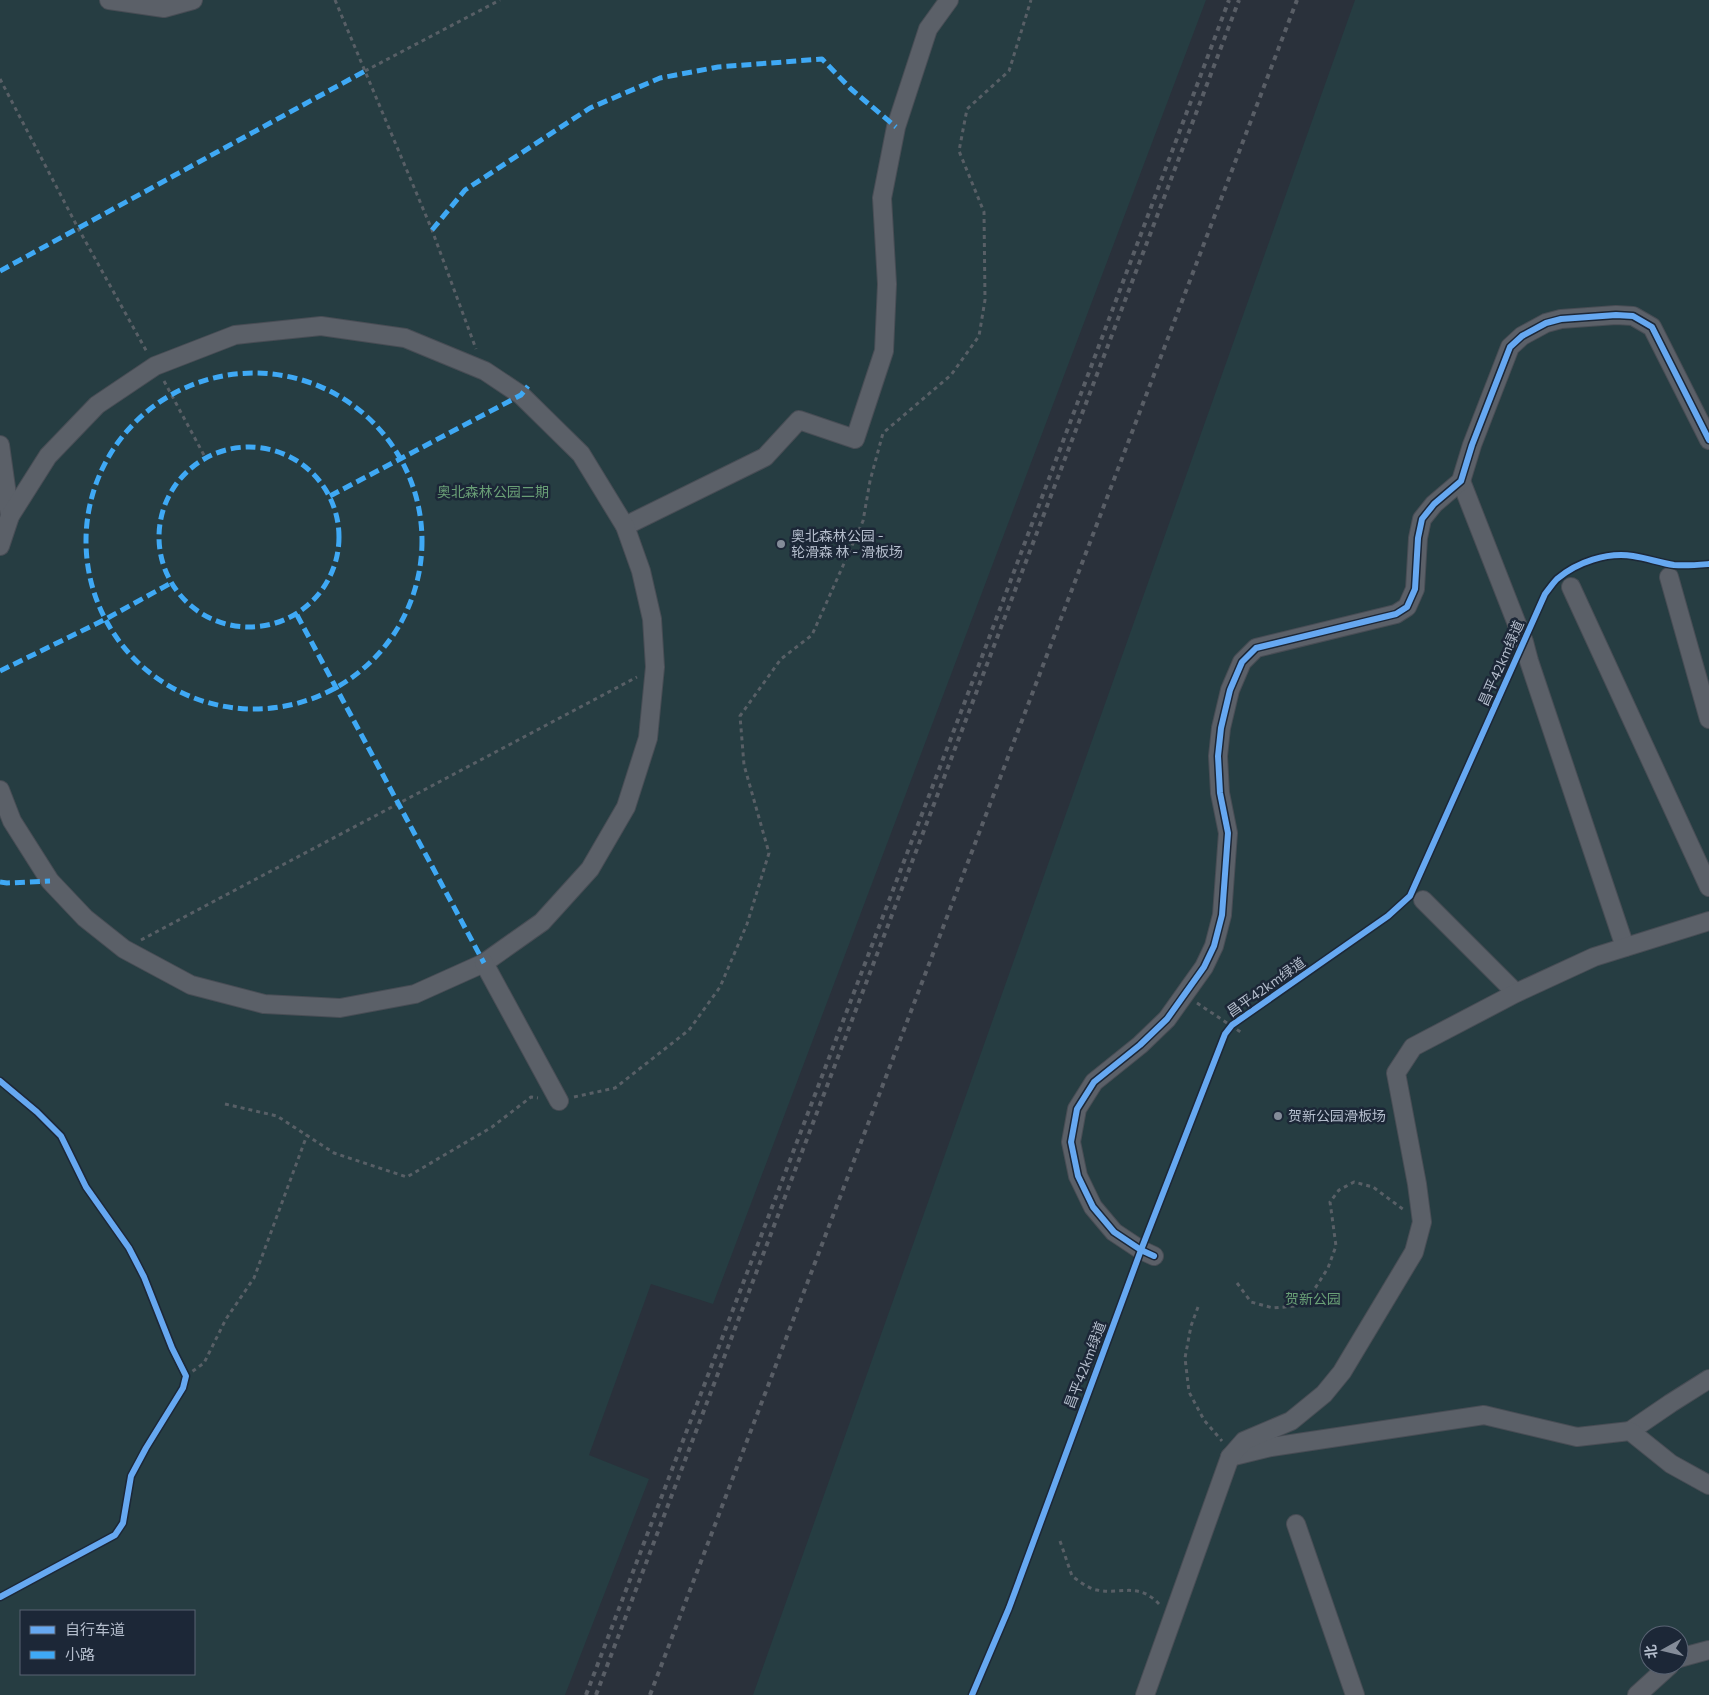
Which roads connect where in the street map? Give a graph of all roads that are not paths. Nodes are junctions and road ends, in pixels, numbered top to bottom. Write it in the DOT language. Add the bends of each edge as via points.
graph roads {
  1 [pos="110,0"];
  2 [pos="193,0"];
  3 [pos="949,0"];
  4 [pos="1709,440"];
  5 [pos="0,445"];
  6 [pos="1460,481"];
  7 [pos="10,516"];
  8 [pos="625,526"];
  9 [pos="0,546"];
  10 [pos="1669,577"];
  11 [pos="1571,587"];
  12 [pos="1709,719"];
  13 [pos="0,790"];
  14 [pos="1709,887"];
  15 [pos="1424,900"];
  16 [pos="1709,921"];
  17 [pos="1625,947"];
  18 [pos="484,964"];
  19 [pos="1516,993"];
  20 [pos="559,1101"];
  21 [pos="1154,1256"];
  22 [pos="1709,1379"];
  23 [pos="1630,1432"];
  24 [pos="1230,1457"];
  25 [pos="1709,1485"];
  26 [pos="1296,1524"];
  27 [pos="1709,1650"];
  28 [pos="1689,1655"];
  29 [pos="1659,1675"];
  30 [pos="1145,1695"];
  31 [pos="1355,1695"];
  32 [pos="1637,1695"];
  1 -- 2 [label="street" via="164,8"];
  3 -- 8 [label="street" via="928,29 896,127 882,198 887,284 884,351 855,439 799,420 765,457"];
  4 -- 6 [label="street" via="1652,327 1634,316 1561,319 1522,336 1510,347"];
  5 -- 7 [label="street"];
  6 -- 17 [label="street" via="1524,642"];
  6 -- 21 [label="street" via="1422,519 1415,589 1407,607 1396,614 1256,648 1242,662 1230,690 1218,756 1220,793 1228,833 1222,915 1214,946 1204,967 1167,1019 1094,1082 1077,1109 1071,1142 1078,1176 1093,1207 1114,1232"];
  7 -- 8 [label="street" via="48,456 78,424 97,405 155,366 235,335 320,326 405,338 484,371 521,395 581,454"];
  7 -- 9 [label="street"];
  8 -- 18 [label="street" via="642,571 650,609 655,667 648,738 626,807 590,869 542,922"];
  10 -- 12 [label="street"];
  11 -- 14 [label="street"];
  13 -- 18 [label="street" via="12,821 50,881 85,918 124,949 191,985 264,1004 340,1008 415,994"];
  15 -- 19 [label="street"];
  16 -- 17 [label="street"];
  17 -- 19 [label="street" via="1594,957"];
  18 -- 20 [label="street"];
  19 -- 24 [label="street" via="1412,1047 1396,1073 1422,1222 1414,1252 1342,1372 1324,1394 1291,1421 1244,1441"];
  22 -- 23 [label="street"];
  23 -- 24 [label="street" via="1577,1438 1484,1416 1289,1444"];
  23 -- 25 [label="street" via="1671,1464"];
  24 -- 30 [label="street"];
  26 -- 31 [label="street"];
  27 -- 28 [label="street"];
  29 -- 32 [label="street"];
}
